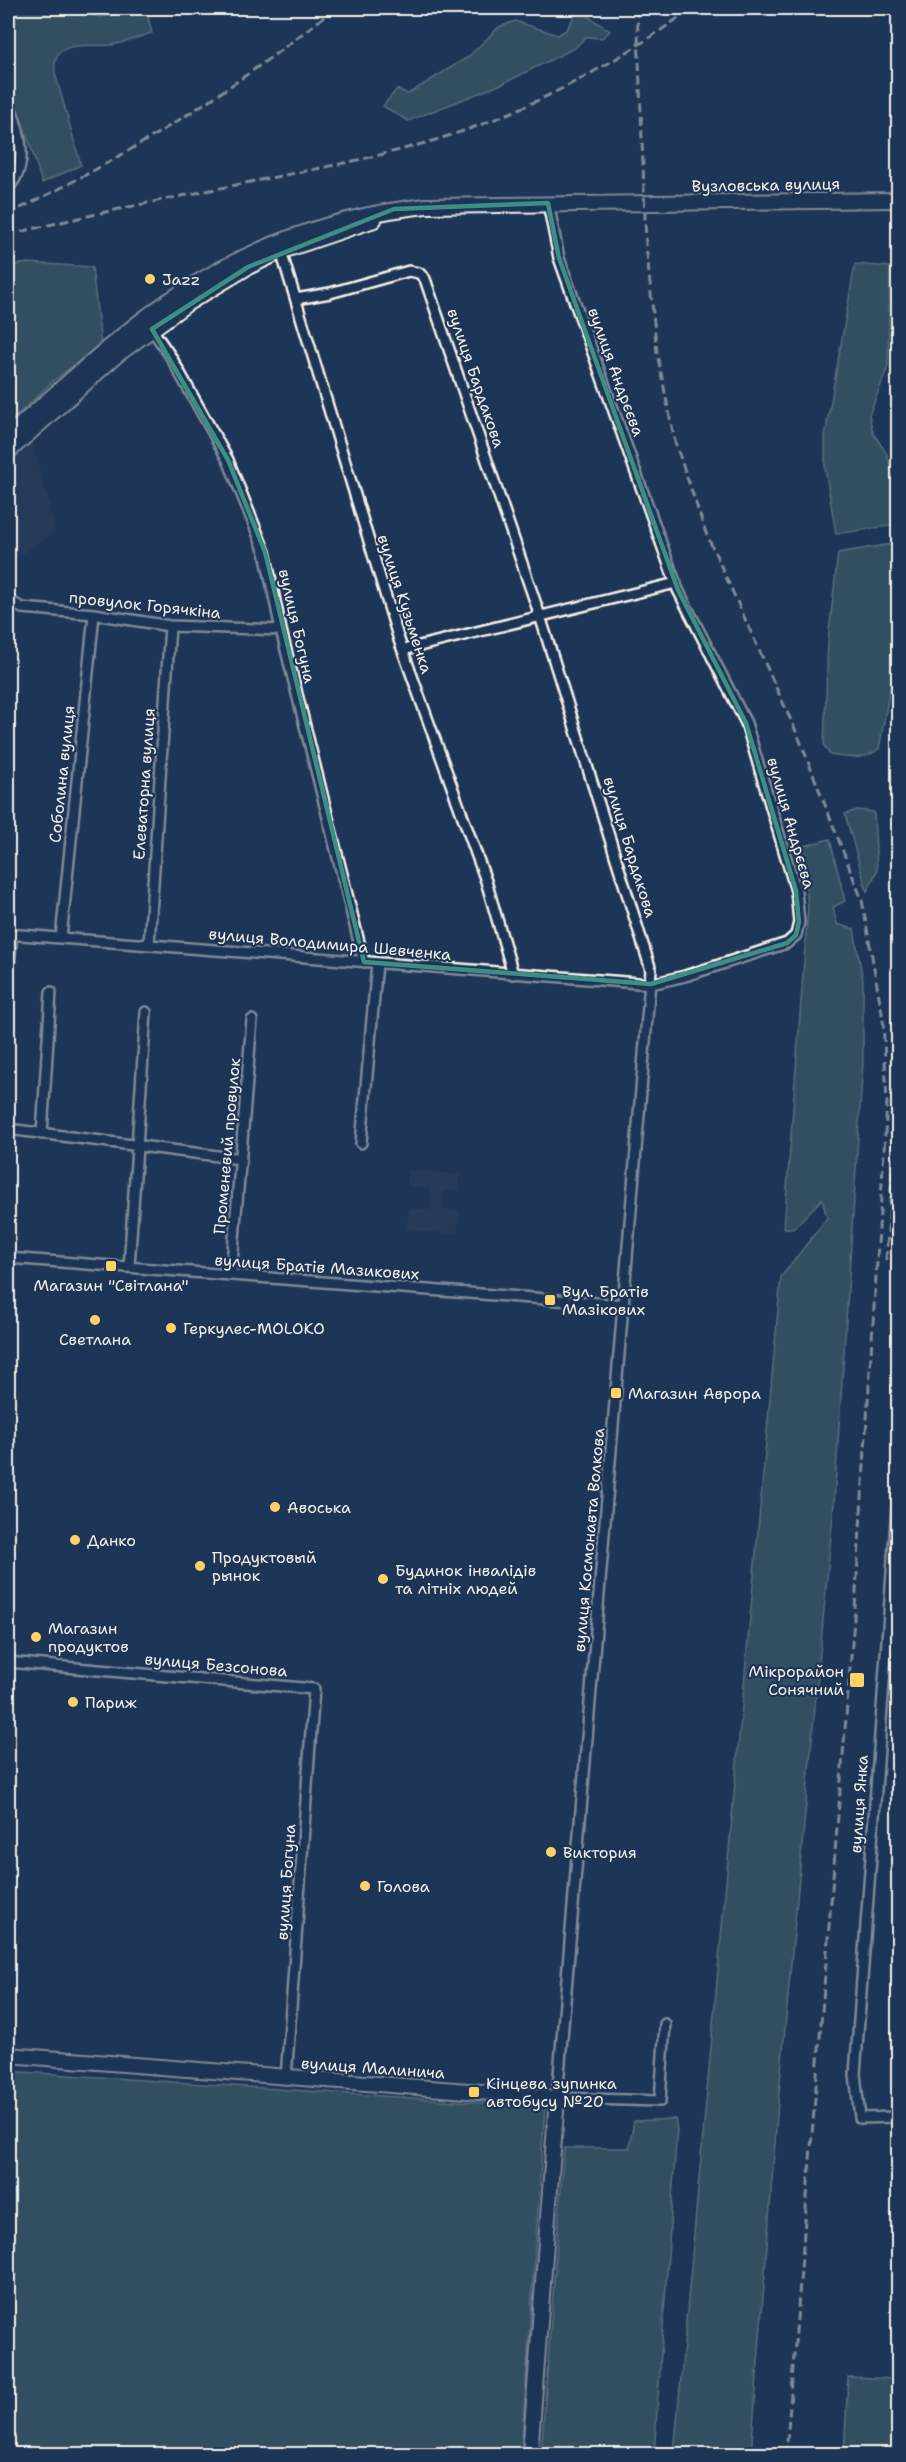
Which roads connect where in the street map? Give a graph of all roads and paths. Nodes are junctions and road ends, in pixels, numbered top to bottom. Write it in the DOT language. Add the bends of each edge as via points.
graph roads {
  1 [pos="8,101"];
  2 [pos="8,188"];
  3 [pos="898,200"];
  4 [pos="548,202"];
  5 [pos="280,246"];
  6 [pos="296,299"];
  7 [pos="148,324"];
  8 [pos="8,436"];
  9 [pos="8,452"];
  10 [pos="676,583"];
  11 [pos="8,600"];
  12 [pos="94,614"];
  13 [pos="540,616"];
  14 [pos="170,626"];
  15 [pos="281,630"];
  16 [pos="403,650"];
  17 [pos="10,934"];
  18 [pos="61,938"];
  19 [pos="149,945"];
  20 [pos="364,962"];
  21 [pos="377,963"];
  22 [pos="513,974"];
  23 [pos="8,976"];
  24 [pos="651,984"];
  25 [pos="51,993"];
  26 [pos="146,1012"];
  27 [pos="252,1020"];
  28 [pos="8,1129"];
  29 [pos="42,1134"];
  30 [pos="361,1143"];
  31 [pos="138,1147"];
  32 [pos="241,1159"];
  33 [pos="8,1258"];
  34 [pos="129,1268"];
  35 [pos="231,1275"];
  36 [pos="624,1305"];
  37 [pos="898,1492"];
  38 [pos="8,1662"];
  39 [pos="314,1689"];
  40 [pos="665,2024"];
  41 [pos="8,2055"];
  42 [pos="286,2078"];
  43 [pos="557,2098"];
  44 [pos="898,2117"];
  45 [pos="530,2454"];
  1 -- 2 [label="street" via="20,135 21,165"];
  3 -- 4 [label="main road, Вузловська вулиця"];
  4 -- 5 [label="main road, Вузловська вулиця" via="394,209 330,223"];
  4 -- 10 [label="street, вулиця Андрєєва" via="560,258"];
  5 -- 6 [label="street, вулиця Кузьменка"];
  5 -- 7 [label="main road, Вузловська вулиця" via="221,270"];
  6 -- 13 [label="street, вулиця Бардакова" via="409,271 426,279"];
  6 -- 16 [label="street, вулиця Кузьменка"];
  7 -- 8 [label="main road"];
  7 -- 9 [label="main road"];
  7 -- 15 [label="street, вулиця Богуна" via="171,357 228,460 265,552"];
  10 -- 13 [label="street"];
  10 -- 24 [label="street, вулиця Андрєєва" via="746,723 794,882 799,922 796,935 787,943"];
  11 -- 12 [label="street, провулок Горячкіна" via="22,608"];
  12 -- 14 [label="street, провулок Горячкіна"];
  12 -- 18 [label="street, Соболина вулиця"];
  13 -- 16 [label="street"];
  13 -- 24 [label="street, вулиця Бардакова" via="648,958"];
  14 -- 15 [label="street, провулок Горячкіна"];
  14 -- 19 [label="street, Елеваторна вулиця"];
  15 -- 20 [label="street, вулиця Богуна"];
  16 -- 22 [label="street, вулиця Кузьменка" via="486,881"];
  17 -- 18 [label="street, вулиця Володимира Шевченка"];
  17 -- 23 [label="street"];
  18 -- 19 [label="street, вулиця Володимира Шевченка"];
  19 -- 20 [label="street, вулиця Володимира Шевченка"];
  20 -- 21 [label="street, вулиця Володимира Шевченка"];
  21 -- 22 [label="street, вулиця Володимира Шевченка"];
  21 -- 30 [label="street"];
  22 -- 24 [label="street, вулиця Володимира Шевченка"];
  24 -- 36 [label="street, вулиця Космонавта Волкова"];
  25 -- 29 [label="street"];
  26 -- 31 [label="street"];
  27 -- 32 [label="street, Променевий провулок"];
  28 -- 29 [label="street"];
  29 -- 31 [label="street"];
  31 -- 32 [label="street"];
  31 -- 34 [label="street"];
  32 -- 35 [label="street, Променевий провулок"];
  33 -- 34 [label="street, вулиця Братів Мазикових"];
  34 -- 35 [label="street, вулиця Братів Мазикових"];
  35 -- 36 [label="street, вулиця Братів Мазикових"];
  36 -- 43 [label="street, вулиця Космонавта Волкова"];
  37 -- 44 [label="street, вулиця Янка" via="855,2049 860,2118"];
  38 -- 39 [label="street, вулиця Безсонова"];
  39 -- 42 [label="street, вулиця Богуна"];
  40 -- 43 [label="street, вулиця Малинича" via="660,2101"];
  41 -- 42 [label="main road, вулиця Малинича"];
  42 -- 43 [label="main road, вулиця Малинича"];
  43 -- 45 [label="main road"];
}
